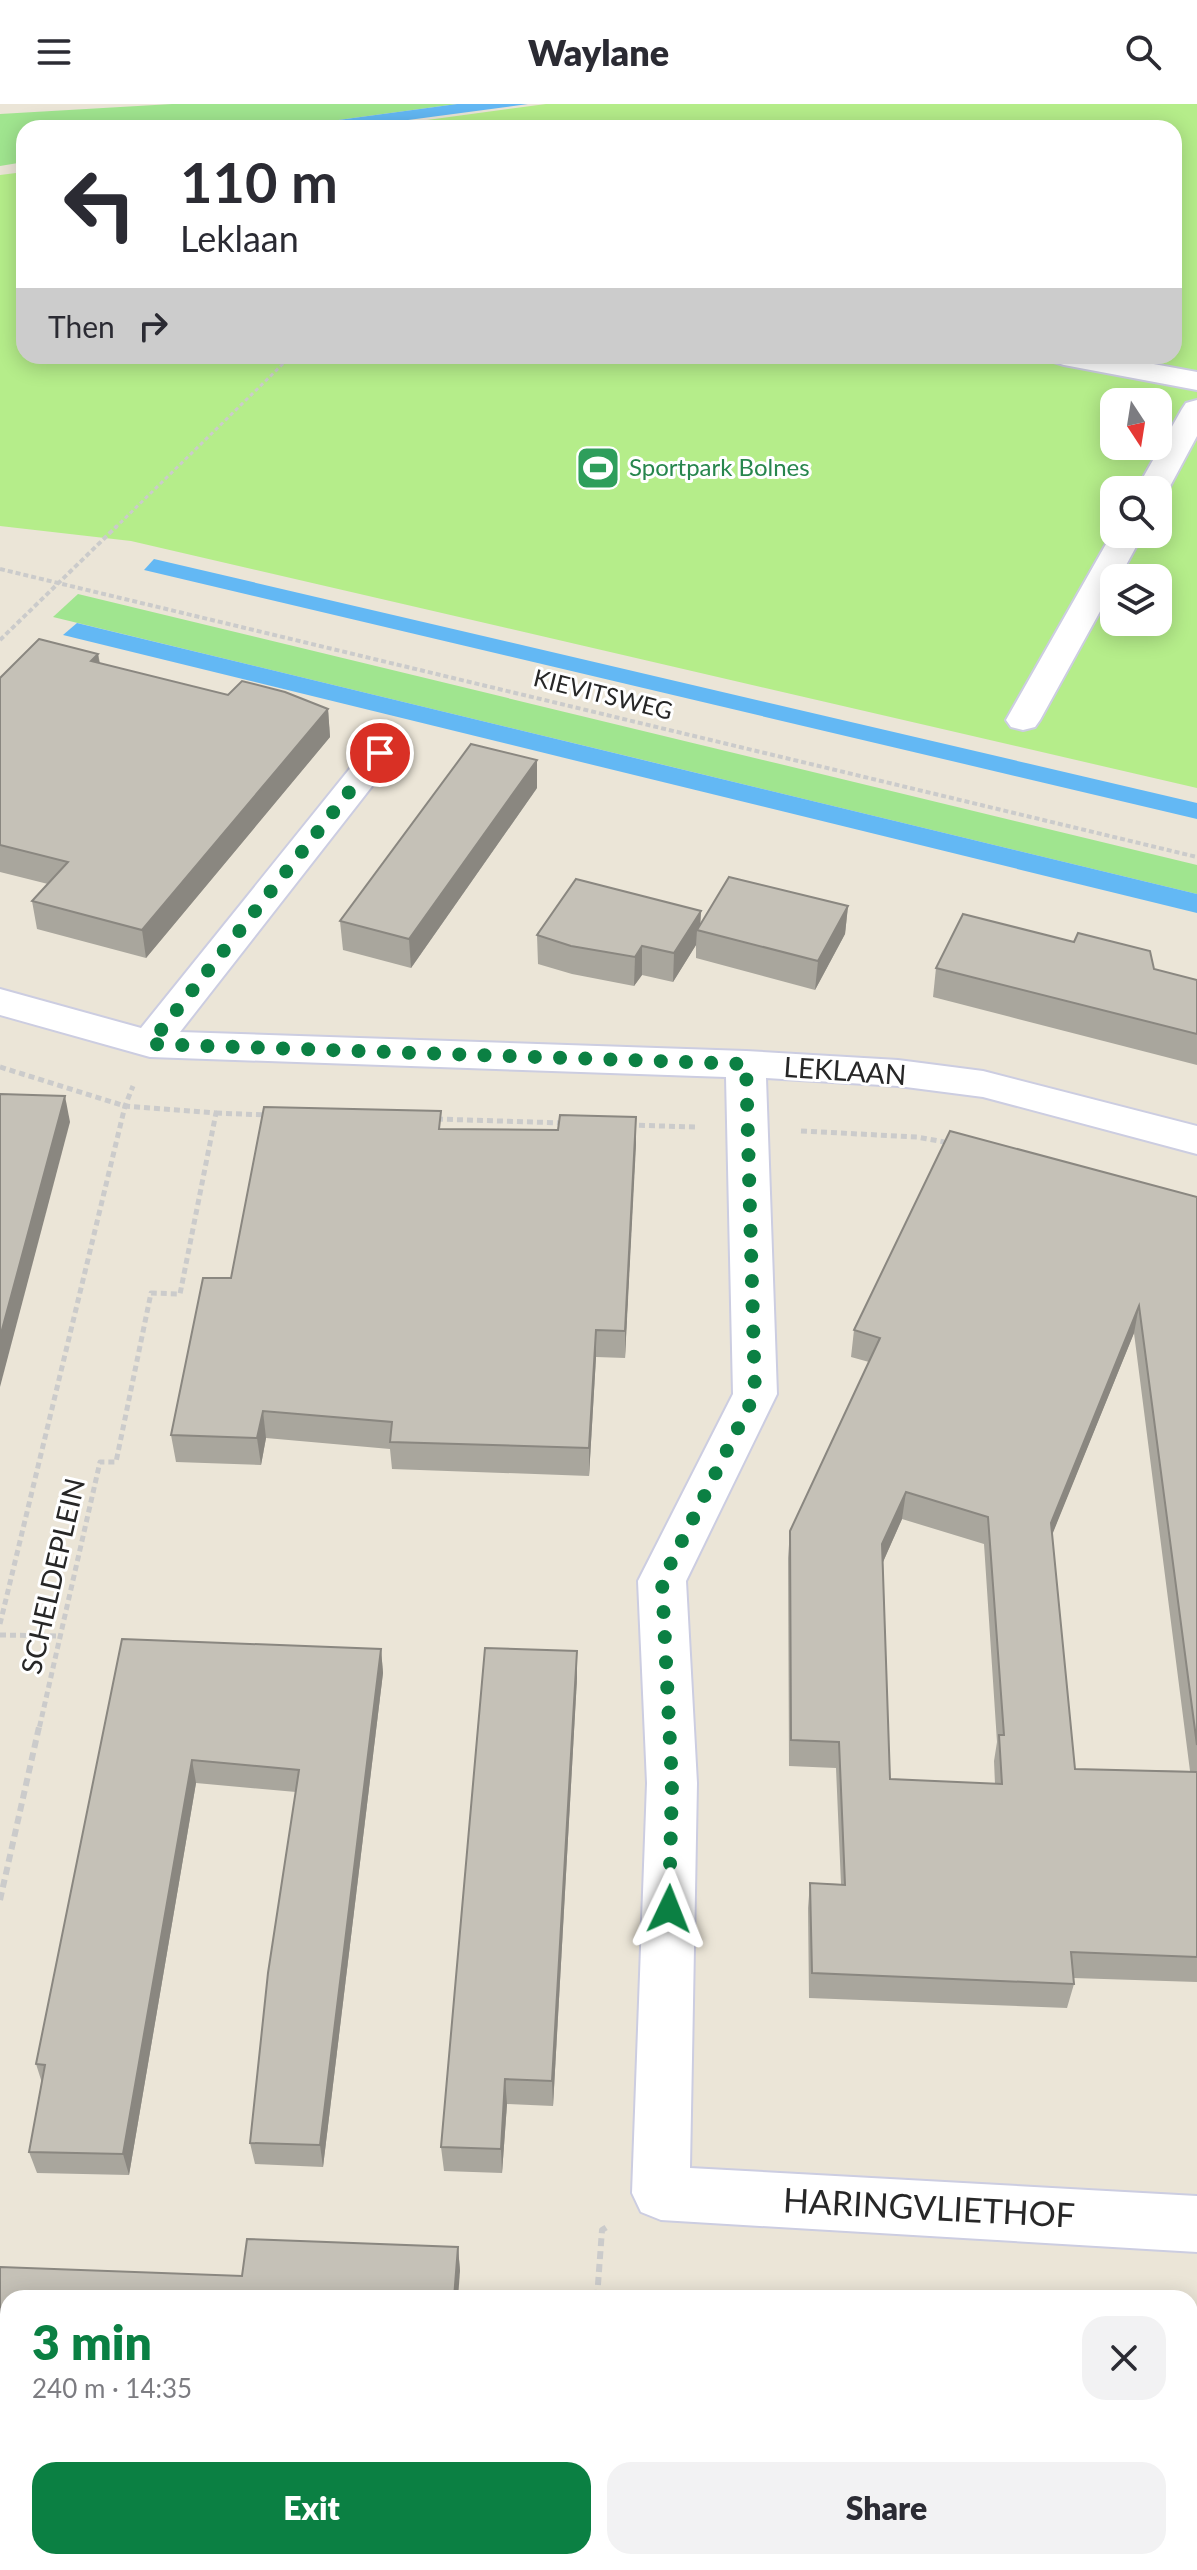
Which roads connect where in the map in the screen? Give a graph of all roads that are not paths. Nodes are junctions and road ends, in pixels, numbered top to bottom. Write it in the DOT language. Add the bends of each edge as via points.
graph roads {
  1 [pos="1107,364"];
  2 [pos="1197,381"];
  3 [pos="1197,409"];
  4 [pos="1160,476"];
  5 [pos="1119,548"];
  6 [pos="1023,720"];
  7 [pos="380,753"];
  8 [pos="0,1002"];
  9 [pos="150,1044"];
  10 [pos="746,1064"];
  11 [pos="1197,1140"];
  12 [pos="1197,2224"];
  1 -- 2 [label="street"];
  3 -- 4 [label="street"];
  5 -- 6 [label="street"];
  7 -- 9 [label="street"];
  8 -- 9 [label="street, LEKLAAN"];
  9 -- 10 [label="street, LEKLAAN"];
  10 -- 11 [label="street, LEKLAAN" via="983,1084"];
  10 -- 12 [label="street, HARINGVLIETHOF" via="755,1394 662,1581 672,1783 661,2193"];
}
